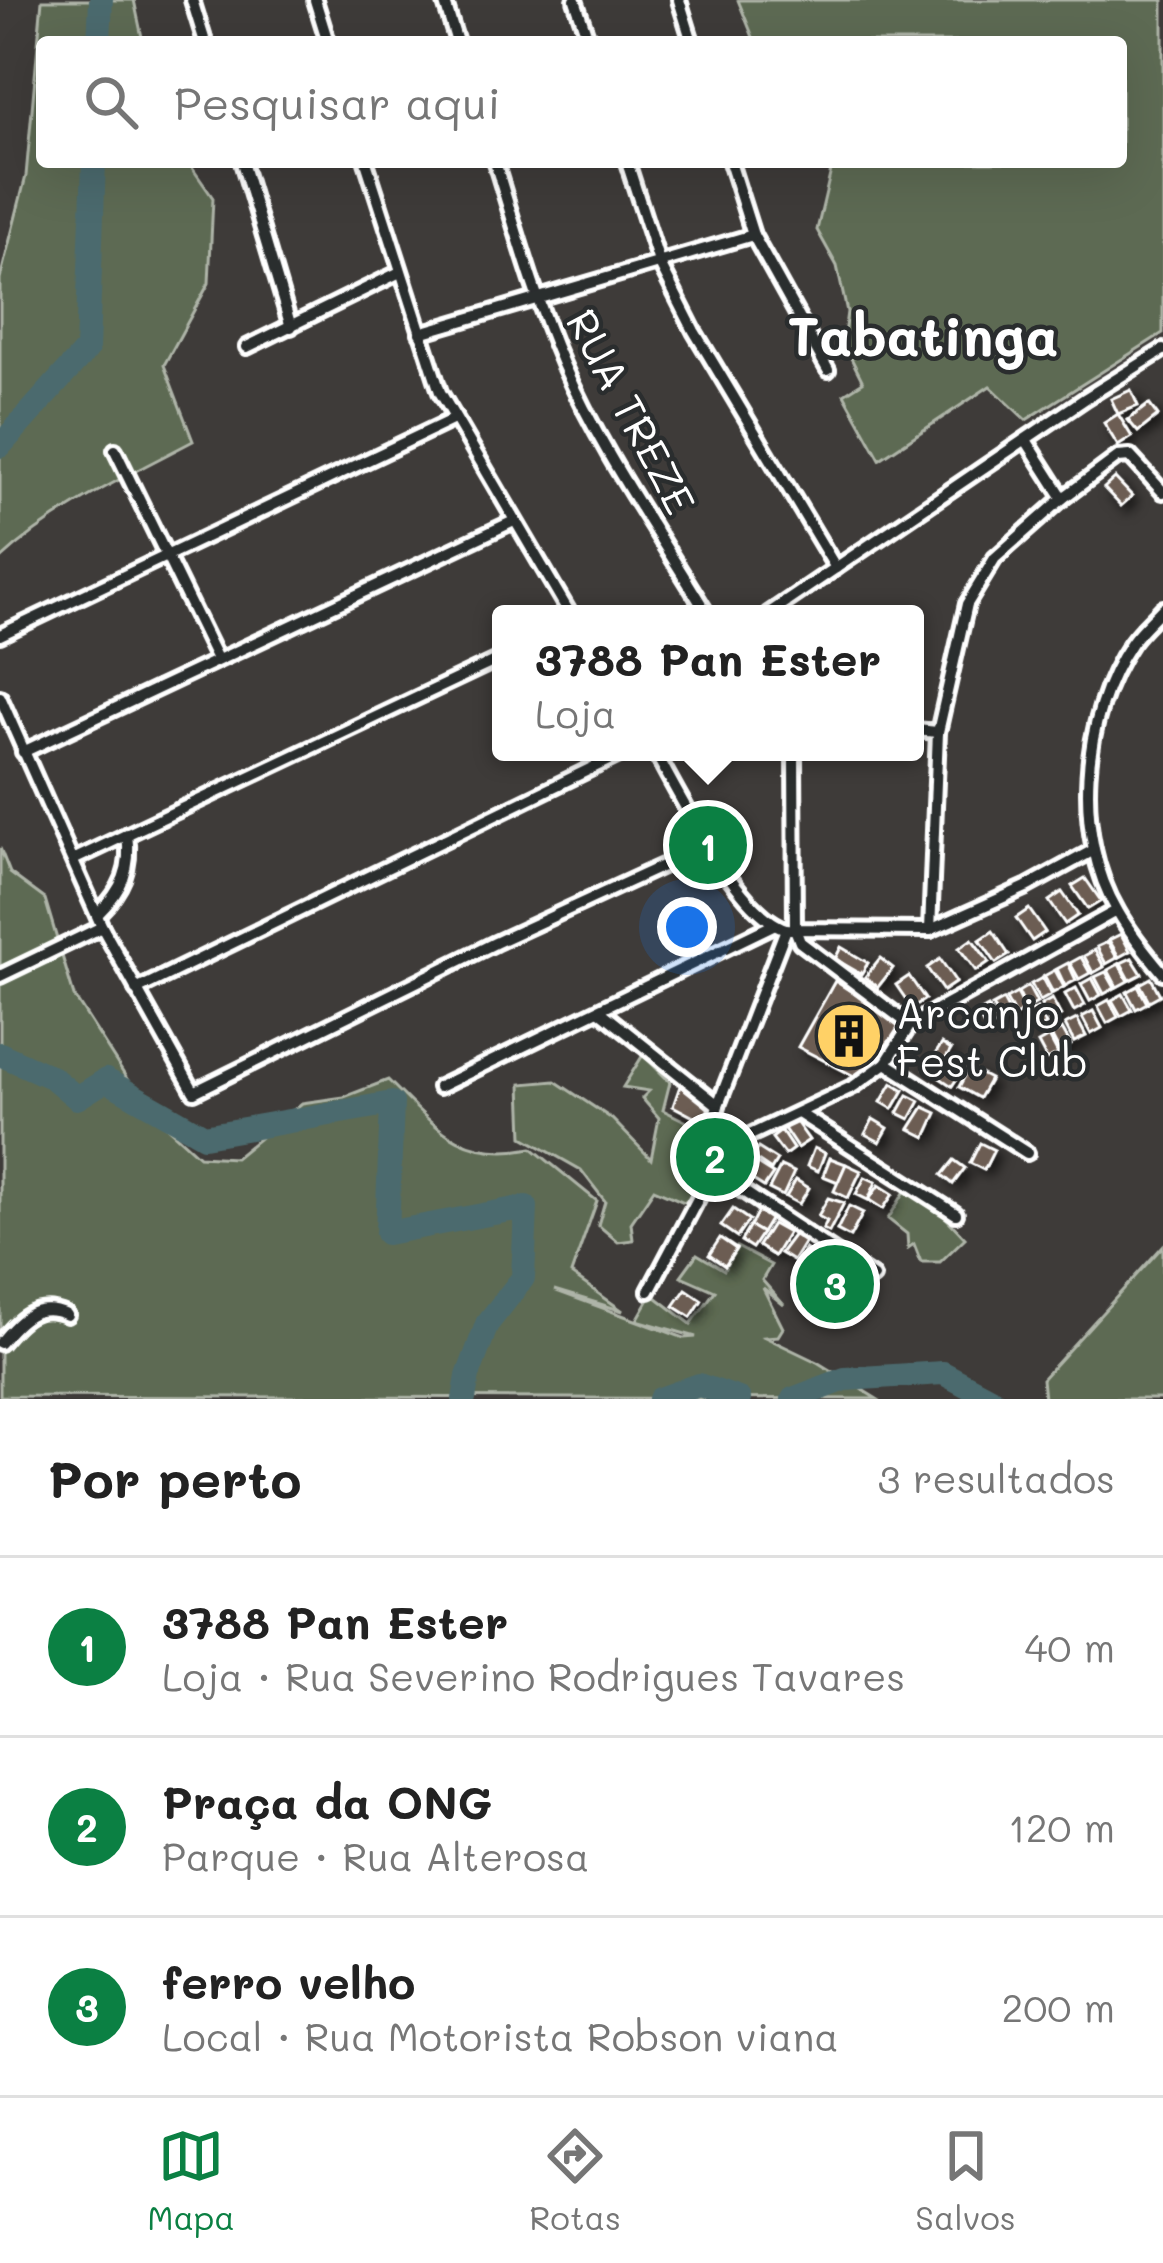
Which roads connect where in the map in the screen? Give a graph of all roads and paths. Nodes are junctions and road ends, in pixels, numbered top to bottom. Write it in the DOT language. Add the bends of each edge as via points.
graph roads {
  1 [pos="192,0"];
  2 [pos="315,0"];
  3 [pos="444,0"];
  4 [pos="575,0"];
  5 [pos="679,0"];
  6 [pos="203,36"];
  7 [pos="326,36"];
  8 [pos="455,36"];
  9 [pos="587,36"];
  10 [pos="690,36"];
  11 [pos="244,168"];
  12 [pos="368,168"];
  13 [pos="497,168"];
  14 [pos="629,168"];
  15 [pos="732,168"];
  16 [pos="753,235"];
  17 [pos="659,262"];
  18 [pos="400,272"];
  19 [pos="537,299"];
  20 [pos="291,327"];
  21 [pos="420,333"];
  22 [pos="247,347"];
  23 [pos="1163,350"];
  24 [pos="828,370"];
  25 [pos="454,419"];
  26 [pos="1026,440"];
  27 [pos="115,450"];
  28 [pos="1163,492"];
  29 [pos="1063,498"];
  30 [pos="514,521"];
  31 [pos="165,554"];
  32 [pos="836,568"];
  33 [pos="565,605"];
  34 [pos="702,605"];
  35 [pos="780,605"];
  36 [pos="1163,608"];
  37 [pos="0,635"];
  38 [pos="217,658"];
  39 [pos="492,662"];
  40 [pos="0,697"];
  41 [pos="924,731"];
  42 [pos="938,732"];
  43 [pos="23,752"];
  44 [pos="607,761"];
  45 [pos="660,761"];
  46 [pos="793,761"];
  47 [pos="127,834"];
  48 [pos="708,845"];
  49 [pos="1094,850"];
  50 [pos="73,860"];
  51 [pos="1116,910"];
  52 [pos="100,921"];
  53 [pos="784,928"];
  54 [pos="929,930"];
  55 [pos="1163,973"];
  56 [pos="0,976"];
  57 [pos="136,990"];
  58 [pos="600,1011"];
  59 [pos="910,1025"];
  60 [pos="886,1063"];
  61 [pos="439,1087"];
  62 [pos="718,1105"];
  63 [pos="800,1114"];
  64 [pos="713,1124"];
  65 [pos="727,1146"];
  66 [pos="1027,1153"];
  67 [pos="717,1174"];
  68 [pos="698,1197"];
  69 [pos="956,1214"];
  70 [pos="873,1277"];
  71 [pos="649,1292"];
  72 [pos="67,1315"];
  73 [pos="0,1342"];
  1 -- 6 [label="street"];
  2 -- 7 [label="street"];
  3 -- 8 [label="street"];
  4 -- 9 [label="street"];
  5 -- 10 [label="street"];
  11 -- 20 [label="street"];
  12 -- 18 [label="street"];
  13 -- 19 [label="street, RUA TREZE"];
  14 -- 17 [label="street"];
  15 -- 16 [label="street"];
  16 -- 17 [label="street"];
  16 -- 24 [label="street"];
  17 -- 19 [label="street"];
  17 -- 32 [label="street"];
  18 -- 20 [label="street"];
  18 -- 21 [label="street"];
  19 -- 21 [label="street"];
  19 -- 34 [label="street, RUA TREZE" via="586,411"];
  20 -- 22 [label="street"];
  21 -- 25 [label="street"];
  23 -- 26 [label="street"];
  25 -- 30 [label="street"];
  25 -- 31 [label="street"];
  26 -- 29 [label="street"];
  26 -- 32 [label="street"];
  27 -- 31 [label="street"];
  28 -- 29 [label="street" via="1124,455"];
  29 -- 42 [label="street" via="995,558 973,592"];
  30 -- 33 [label="street"];
  30 -- 38 [label="street"];
  31 -- 37 [label="street"];
  31 -- 38 [label="street"];
  32 -- 35 [label="street"];
  36 -- 49 [label="street" via="1132,641 1098,716 1090,760"];
  38 -- 43 [label="street"];
  39 -- 47 [label="street"];
  40 -- 43 [label="street"];
  41 -- 42 [label="street"];
  42 -- 54 [label="street"];
  43 -- 50 [label="street"];
  44 -- 57 [label="street"];
  45 -- 48 [label="street"];
  46 -- 53 [label="street"];
  47 -- 50 [label="street"];
  47 -- 52 [label="street" via="128,874"];
  48 -- 53 [label="street" via="753,906"];
  48 -- 57 [label="street" via="194,1092"];
  49 -- 51 [label="street"];
  49 -- 54 [label="street"];
  50 -- 52 [label="street"];
  51 -- 55 [label="street"];
  51 -- 59 [label="street"];
  52 -- 56 [label="street"];
  52 -- 57 [label="street"];
  53 -- 54 [label="street"];
  53 -- 58 [label="street"];
  53 -- 59 [label="street"];
  53 -- 62 [label="street"];
  58 -- 61 [label="street"];
  58 -- 62 [label="street"];
  59 -- 60 [label="street"];
  60 -- 63 [label="street"];
  60 -- 66 [label="street"];
  62 -- 64 [label="street"];
  63 -- 65 [label="street"];
  63 -- 69 [label="street"];
  64 -- 65 [label="street" via="728,1135"];
  64 -- 68 [label="street"];
  65 -- 67 [label="street"];
  67 -- 68 [label="street"];
  67 -- 70 [label="street"];
  68 -- 71 [label="street"];
  72 -- 73 [label="street" via="37,1310"];
}
